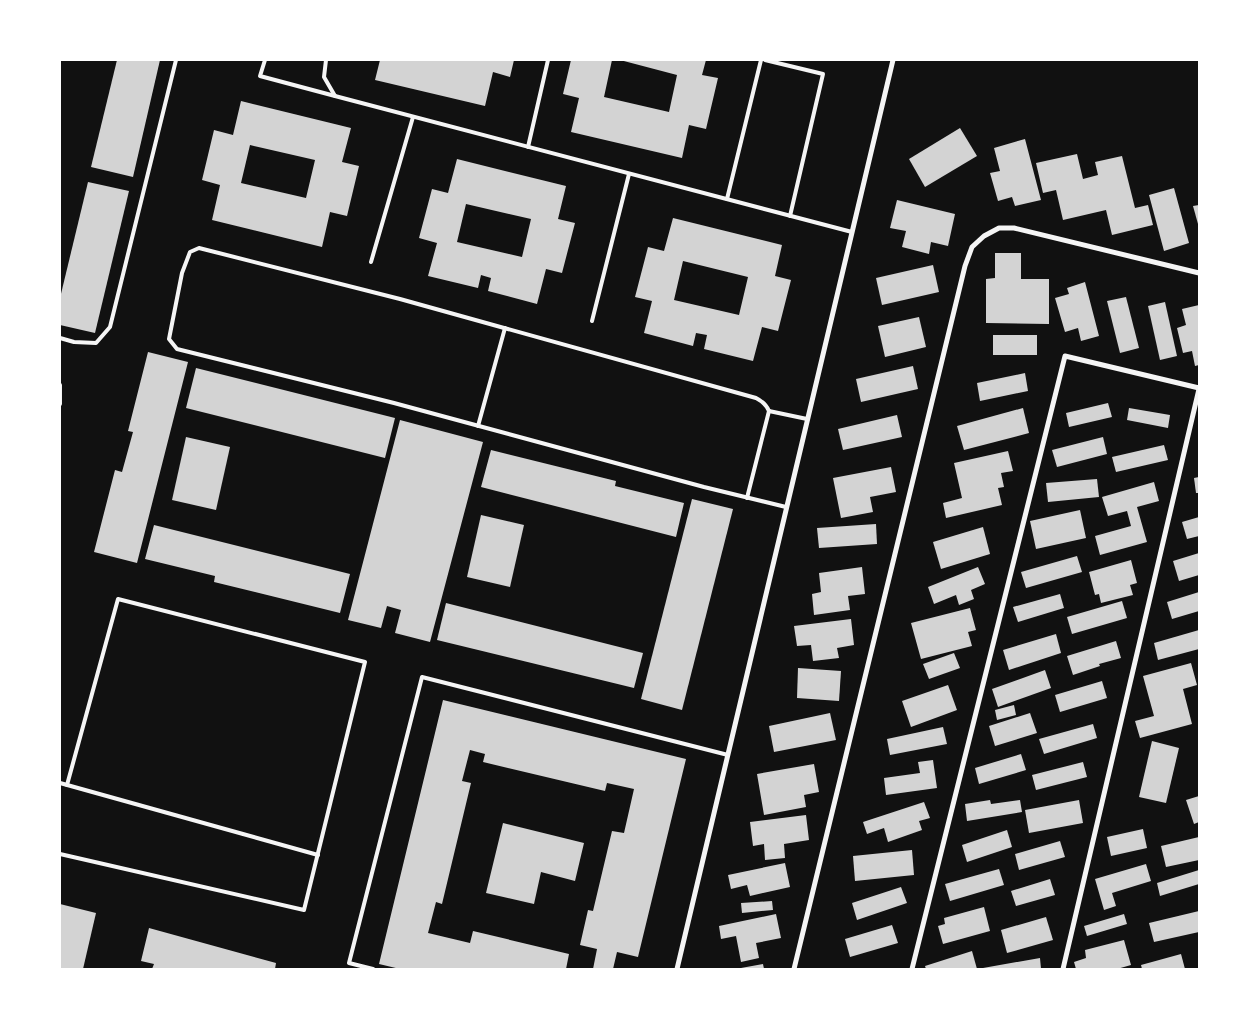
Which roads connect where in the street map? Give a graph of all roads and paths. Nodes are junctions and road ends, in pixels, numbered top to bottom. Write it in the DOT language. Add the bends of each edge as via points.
graph roads {
  1 [pos="176,60"];
  2 [pos="264,60"];
  3 [pos="326,60"];
  4 [pos="548,60"];
  5 [pos="763,60"];
  6 [pos="893,60"];
  7 [pos="335,96"];
  8 [pos="413,116"];
  9 [pos="528,147"];
  10 [pos="629,174"];
  11 [pos="726,199"];
  12 [pos="790,216"];
  13 [pos="852,232"];
  14 [pos="370,262"];
  15 [pos="1199,273"];
  16 [pos="592,321"];
  17 [pos="505,328"];
  18 [pos="60,338"];
  19 [pos="60,385"];
  20 [pos="1199,388"];
  21 [pos="60,404"];
  22 [pos="769,411"];
  23 [pos="807,419"];
  24 [pos="478,426"];
  25 [pos="747,498"];
  26 [pos="786,507"];
  27 [pos="728,755"];
  28 [pos="60,783"];
  29 [pos="67,785"];
  30 [pos="60,854"];
  31 [pos="318,854"];
  32 [pos="373,969"];
  33 [pos="677,969"];
  34 [pos="794,969"];
  35 [pos="912,969"];
  36 [pos="1063,969"];
  1 -- 18 [label="lane" via="110,327 96,343"];
  2 -- 7 [label="lane" via="260,76"];
  3 -- 7 [label="lane" via="324,77"];
  4 -- 9 [label="lane"];
  5 -- 11 [label="lane"];
  5 -- 12 [label="lane" via="823,74"];
  6 -- 13 [label="street"];
  7 -- 8 [label="lane"];
  8 -- 9 [label="lane"];
  8 -- 14 [label="lane"];
  9 -- 10 [label="lane"];
  10 -- 11 [label="lane"];
  10 -- 16 [label="lane"];
  11 -- 12 [label="lane"];
  12 -- 13 [label="lane"];
  13 -- 23 [label="street"];
  15 -- 34 [label="street" via="1014,228 999,228 972,247"];
  17 -- 22 [label="lane" via="756,398"];
  17 -- 24 [label="lane"];
  17 -- 24 [label="lane" via="199,248 190,252 182,273 169,339 177,349"];
  19 -- 21 [label="lane"];
  20 -- 35 [label="street" via="1065,356"];
  20 -- 36 [label="street"];
  22 -- 23 [label="lane"];
  22 -- 25 [label="lane"];
  23 -- 26 [label="street"];
  24 -- 25 [label="lane"];
  25 -- 26 [label="lane"];
  26 -- 27 [label="street"];
  27 -- 32 [label="lane" via="422,677 349,963"];
  27 -- 33 [label="street"];
  28 -- 29 [label="lane"];
  29 -- 31 [label="lane"];
  29 -- 31 [label="lane" via="118,599 365,662"];
  30 -- 31 [label="lane" via="304,910"];
}
